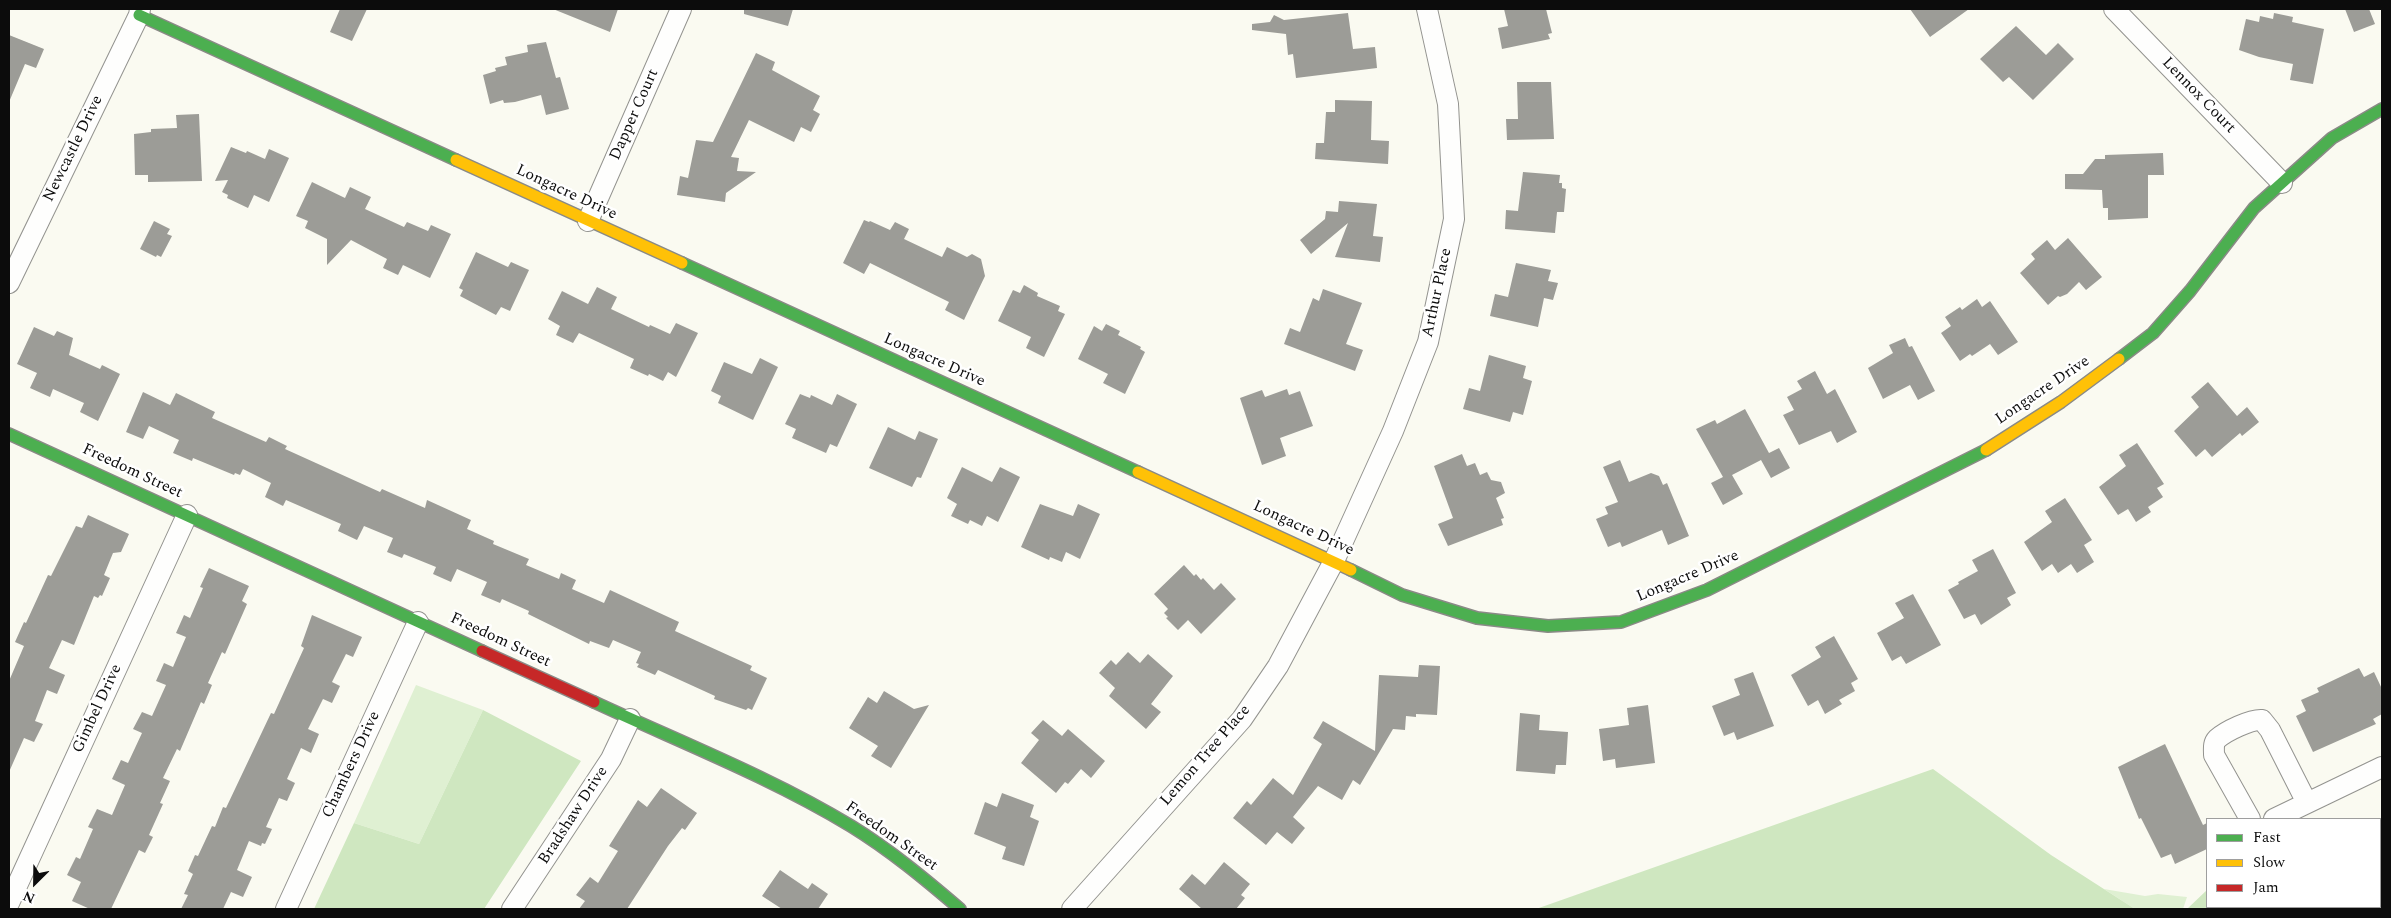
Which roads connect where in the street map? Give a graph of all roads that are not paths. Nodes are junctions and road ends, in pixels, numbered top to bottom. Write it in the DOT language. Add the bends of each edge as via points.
graph roads {
  1 [pos="681,9"];
  2 [pos="1427,9"];
  3 [pos="2114,9"];
  4 [pos="140,12"];
  5 [pos="2382,109"];
  6 [pos="2282,184"];
  7 [pos="588,221"];
  8 [pos="9,283"];
  9 [pos="9,434"];
  10 [pos="187,515"];
  11 [pos="1334,561"];
  12 [pos="418,622"];
  13 [pos="630,719"];
  14 [pos="2382,767"];
  15 [pos="2307,803"];
  16 [pos="2249,818"];
  17 [pos="2276,818"];
  18 [pos="9,903"];
  19 [pos="286,909"];
  20 [pos="512,909"];
  21 [pos="960,909"];
  22 [pos="1072,909"];
  1 -- 7 [label="street, Dapper Court"];
  2 -- 11 [label="street, Arthur Place" via="1448,104 1454,219 1428,342 1393,431"];
  3 -- 6 [label="street, Lennox Court"];
  4 -- 7 [label="street, Longacre Drive"];
  4 -- 8 [label="street, Newcastle Drive"];
  5 -- 6 [label="street, Longacre Drive" via="2332,138"];
  6 -- 11 [label="street, Longacre Drive" via="2254,208 2153,333 2061,402 1974,457 1707,590 1621,622 1548,626 1477,618 1402,595"];
  7 -- 11 [label="street, Longacre Drive"];
  9 -- 10 [label="street, Freedom Street"];
  10 -- 12 [label="street, Freedom Street"];
  10 -- 18 [label="street, Gimbel Drive"];
  11 -- 22 [label="street, Lemon Tree Place" via="1278,666 1242,719"];
  12 -- 13 [label="street, Freedom Street"];
  12 -- 19 [label="street, Chambers Drive"];
  13 -- 20 [label="street, Bradshaw Drive" via="611,759"];
  13 -- 21 [label="street, Freedom Street" via="772,784 851,826 914,870"];
  14 -- 15 [label="street"];
  15 -- 16 [label="street" via="2270,730 2262,720 2253,719 2216,740 2214,755"];
  15 -- 17 [label="street"];
}
